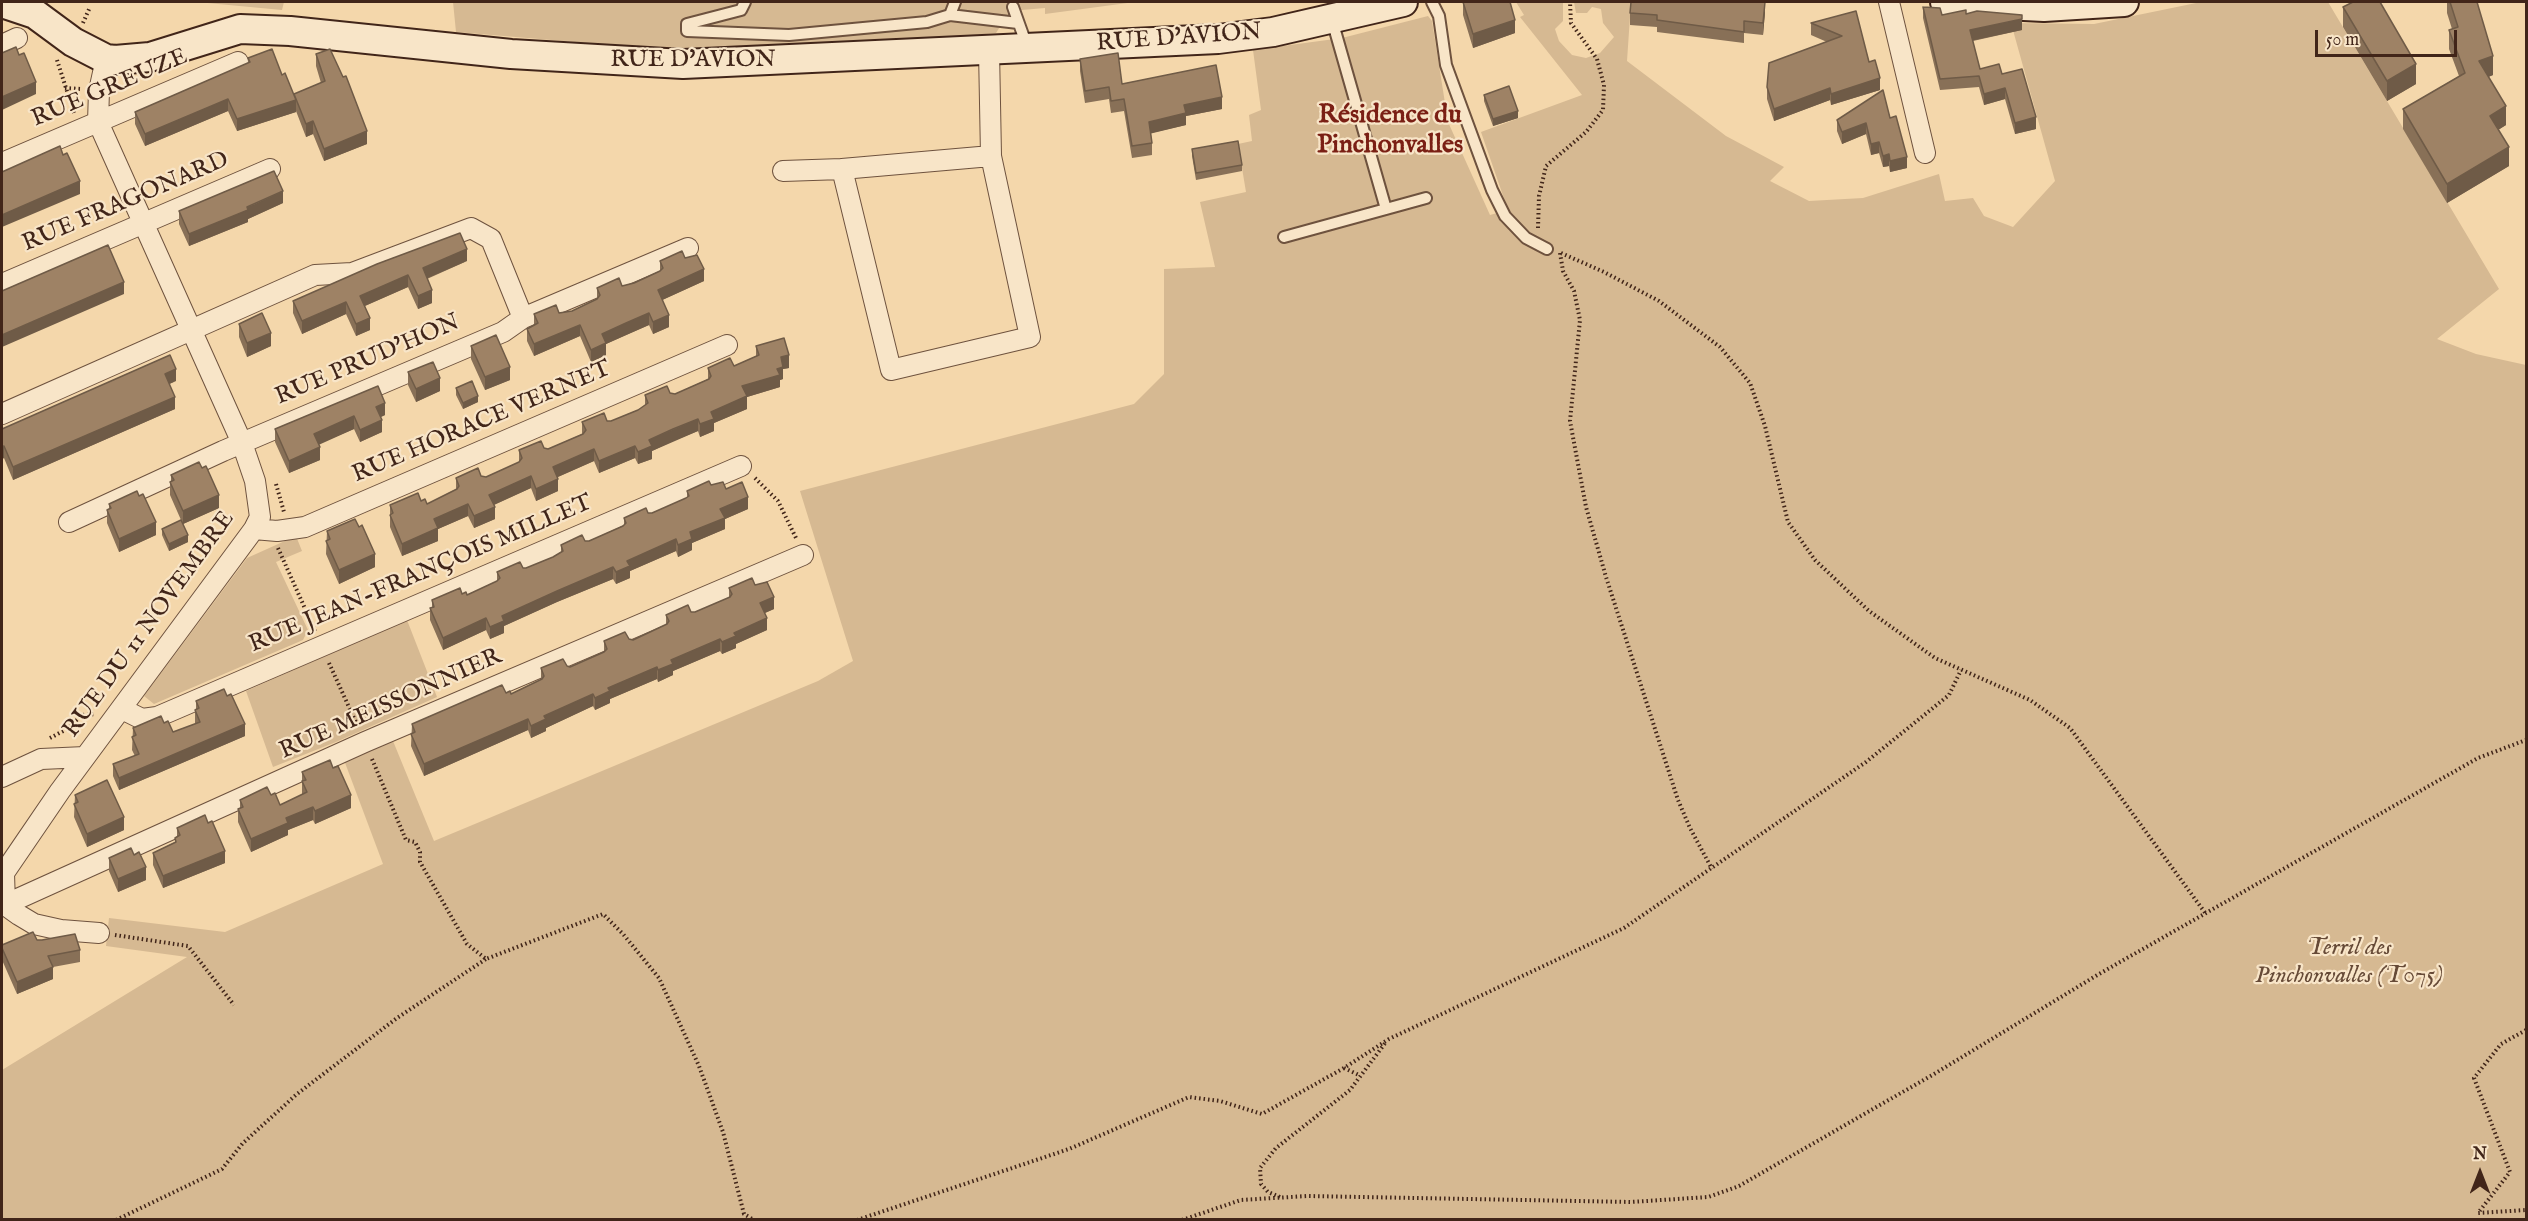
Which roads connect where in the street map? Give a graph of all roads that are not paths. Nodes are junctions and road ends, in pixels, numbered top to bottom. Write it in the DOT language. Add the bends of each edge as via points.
graph roads {
  1 [pos="745,2"];
  2 [pos="955,2"];
  3 [pos="1403,2"];
  4 [pos="1432,2"];
  5 [pos="1889,2"];
  6 [pos="1945,2"];
  7 [pos="2124,2"];
  8 [pos="2,3"];
  9 [pos="1013,7"];
  10 [pos="950,15"];
  11 [pos="1332,20"];
  12 [pos="1023,35"];
  13 [pos="988,50"];
  14 [pos="106,59"];
  15 [pos="238,62"];
  16 [pos="89,126"];
  17 [pos="1925,153"];
  18 [pos="991,156"];
  19 [pos="2,163"];
  20 [pos="270,169"];
  21 [pos="842,169"];
  22 [pos="783,171"];
  23 [pos="1426,198"];
  24 [pos="1386,209"];
  25 [pos="144,221"];
  26 [pos="1284,237"];
  27 [pos="688,248"];
  28 [pos="1546,249"];
  29 [pos="2,284"];
  30 [pos="523,318"];
  31 [pos="191,331"];
  32 [pos="727,345"];
  33 [pos="2,414"];
  34 [pos="242,443"];
  35 [pos="741,466"];
  36 [pos="69,522"];
  37 [pos="254,529"];
  38 [pos="803,555"];
  39 [pos="122,710"];
  40 [pos="85,757"];
  41 [pos="2,777"];
  42 [pos="3,905"];
  43 [pos="99,933"];
  1 -- 10 [label="lane" via="741,10 687,24 687,31 789,34 927,22"];
  2 -- 10 [label="lane"];
  3 -- 11 [label="street, RUE D'AVION"];
  4 -- 28 [label="lane" via="1439,16 1446,65 1492,190 1505,216 1526,238"];
  5 -- 17 [label="street"];
  6 -- 7 [label="street" via="2044,7"];
  8 -- 14 [label="street, RUE D'AVION" via="35,14 73,42"];
  9 -- 12 [label="lane"];
  10 -- 12 [label="lane"];
  11 -- 12 [label="street, RUE D'AVION" via="1218,39"];
  11 -- 24 [label="lane"];
  12 -- 13 [label="street, RUE D'AVION"];
  13 -- 14 [label="street, RUE D'AVION" via="684,64 511,54 240,29 150,57"];
  13 -- 18 [label="street"];
  14 -- 16 [label="street, RUE DU 11 NOVEMBRE"];
  15 -- 16 [label="street, RUE GREUZE"];
  16 -- 19 [label="street, RUE GREUZE"];
  16 -- 25 [label="street, RUE DU 11 NOVEMBRE"];
  18 -- 21 [label="street"];
  18 -- 21 [label="street" via="1030,337 891,370"];
  20 -- 25 [label="street, RUE FRAGONARD"];
  21 -- 22 [label="street"];
  23 -- 24 [label="lane"];
  24 -- 26 [label="lane"];
  25 -- 29 [label="street, RUE FRAGONARD"];
  25 -- 31 [label="street, RUE DU 11 NOVEMBRE"];
  27 -- 30 [label="street, RUE PRUD'HON"];
  30 -- 31 [label="street" via="491,239 471,228 352,273 315,275"];
  30 -- 34 [label="street, RUE PRUD'HON" via="503,332"];
  31 -- 33 [label="street"];
  31 -- 34 [label="street, RUE DU 11 NOVEMBRE"];
  32 -- 37 [label="street, RUE HORACE VERNET" via="305,527"];
  34 -- 36 [label="street, RUE PRUD'HON"];
  34 -- 37 [label="street, RUE DU 11 NOVEMBRE" via="259,501 260,517"];
  35 -- 39 [label="street, RUE JEAN-FRANÇOIS MILLET" via="157,717 142,719"];
  37 -- 39 [label="street, RUE DU 11 NOVEMBRE"];
  38 -- 42 [label="street, RUE MEISSONNIER" via="365,742"];
  39 -- 40 [label="street, RUE DU 11 NOVEMBRE"];
  40 -- 41 [label="street" via="41,759"];
  40 -- 42 [label="street, RUE DU 11 NOVEMBRE" via="4,873"];
  42 -- 43 [label="street" via="34,924"];
}
